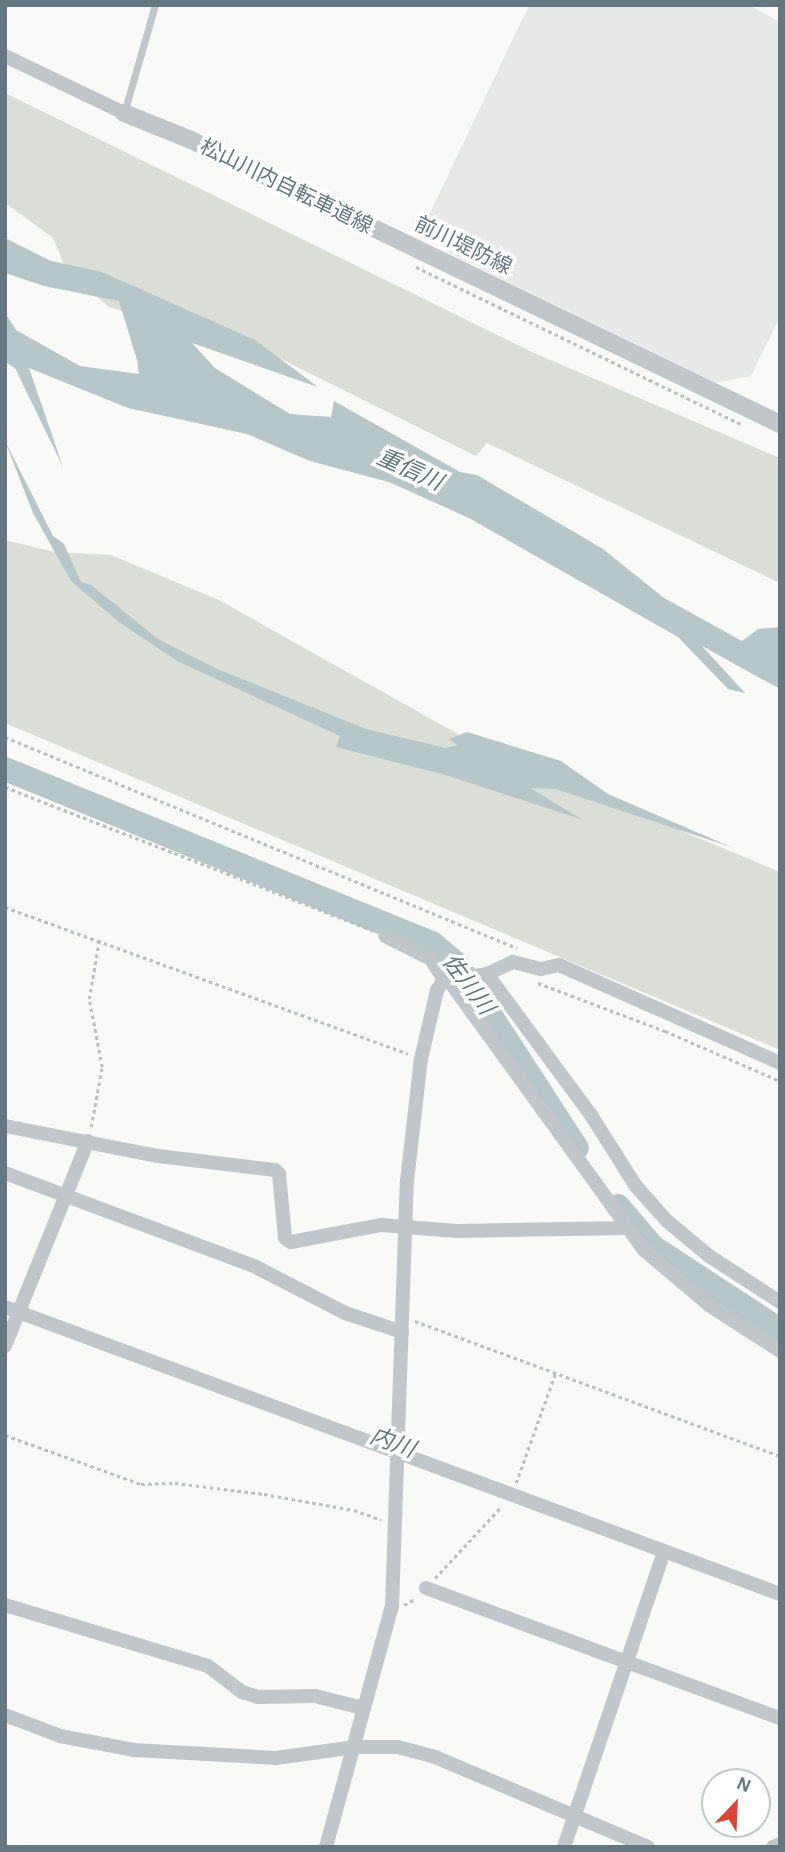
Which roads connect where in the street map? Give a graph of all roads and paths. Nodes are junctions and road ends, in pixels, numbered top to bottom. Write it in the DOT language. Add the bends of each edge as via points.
graph roads {
  1 [pos="155,5"];
  2 [pos="5,56"];
  3 [pos="124,113"];
  4 [pos="409,264"];
  5 [pos="742,424"];
  6 [pos="780,424"];
  7 [pos="5,737"];
  8 [pos="5,787"];
  9 [pos="5,906"];
  10 [pos="385,936"];
  11 [pos="99,941"];
  12 [pos="521,949"];
  13 [pos="484,975"];
  14 [pos="450,981"];
  15 [pos="530,981"];
  16 [pos="421,1059"];
  17 [pos="780,1063"];
  18 [pos="780,1081"];
  19 [pos="5,1126"];
  20 [pos="88,1141"];
  21 [pos="5,1173"];
  22 [pos="67,1195"];
  23 [pos="403,1227"];
  24 [pos="625,1228"];
  25 [pos="780,1302"];
  26 [pos="12,1310"];
  27 [pos="402,1316"];
  28 [pos="402,1332"];
  29 [pos="5,1346"];
  30 [pos="780,1351"];
  31 [pos="555,1374"];
  32 [pos="5,1434"];
  33 [pos="397,1452"];
  34 [pos="780,1456"];
  35 [pos="512,1495"];
  36 [pos="394,1527"];
  37 [pos="664,1551"];
  38 [pos="426,1588"];
  39 [pos="780,1594"];
  40 [pos="5,1605"];
  41 [pos="392,1606"];
  42 [pos="626,1661"];
  43 [pos="363,1707"];
  44 [pos="5,1715"];
  45 [pos="780,1718"];
  46 [pos="355,1747"];
  47 [pos="575,1814"];
  48 [pos="780,1844"];
  49 [pos="326,1847"];
  50 [pos="564,1847"];
  51 [pos="648,1847"];
  52 [pos="773,1847"];
  1 -- 3 [label="lane"];
  2 -- 3 [label="street"];
  3 -- 6 [label="street, 前川堤防線" via="191,140"];
  4 -- 5 [label="path"];
  7 -- 12 [label="path"];
  8 -- 10 [label="path"];
  9 -- 11 [label="path"];
  10 -- 14 [label="street" via="431,959"];
  11 -- 16 [label="path"];
  11 -- 20 [label="path" via="89,999 102,1067"];
  13 -- 14 [label="street"];
  13 -- 17 [label="street" via="513,962 541,969 559,965"];
  13 -- 25 [label="street" via="591,1115 635,1185 667,1221 709,1256"];
  14 -- 16 [label="street" via="437,990"];
  14 -- 24 [label="street"];
  15 -- 18 [label="path" via="665,1031"];
  16 -- 23 [label="street"];
  19 -- 20 [label="street"];
  20 -- 22 [label="street"];
  20 -- 23 [label="street" via="158,1156 275,1170 285,1238 291,1242 381,1225"];
  21 -- 22 [label="street"];
  22 -- 26 [label="street"];
  22 -- 28 [label="street" via="254,1266 345,1313"];
  23 -- 24 [label="street" via="549,1232"];
  23 -- 27 [label="street"];
  24 -- 30 [label="street" via="670,1276"];
  26 -- 29 [label="street"];
  26 -- 33 [label="street"];
  27 -- 28 [label="street"];
  27 -- 31 [label="path"];
  28 -- 33 [label="street"];
  31 -- 34 [label="path"];
  31 -- 35 [label="path"];
  32 -- 36 [label="path" via="141,1483 264,1494 370,1514"];
  33 -- 35 [label="street"];
  33 -- 36 [label="street"];
  35 -- 37 [label="street"];
  35 -- 38 [label="path"];
  36 -- 41 [label="street"];
  37 -- 39 [label="street"];
  37 -- 42 [label="street"];
  38 -- 41 [label="path" via="410,1604"];
  38 -- 42 [label="street"];
  40 -- 43 [label="street" via="208,1666 242,1692 258,1698 328,1697"];
  41 -- 43 [label="street"];
  42 -- 45 [label="street"];
  42 -- 47 [label="street"];
  43 -- 46 [label="street"];
  44 -- 46 [label="street" via="60,1736 134,1750 276,1758"];
  46 -- 47 [label="street" via="417,1751"];
  46 -- 49 [label="street"];
  47 -- 50 [label="street"];
  47 -- 51 [label="street"];
  48 -- 52 [label="street"];
}
